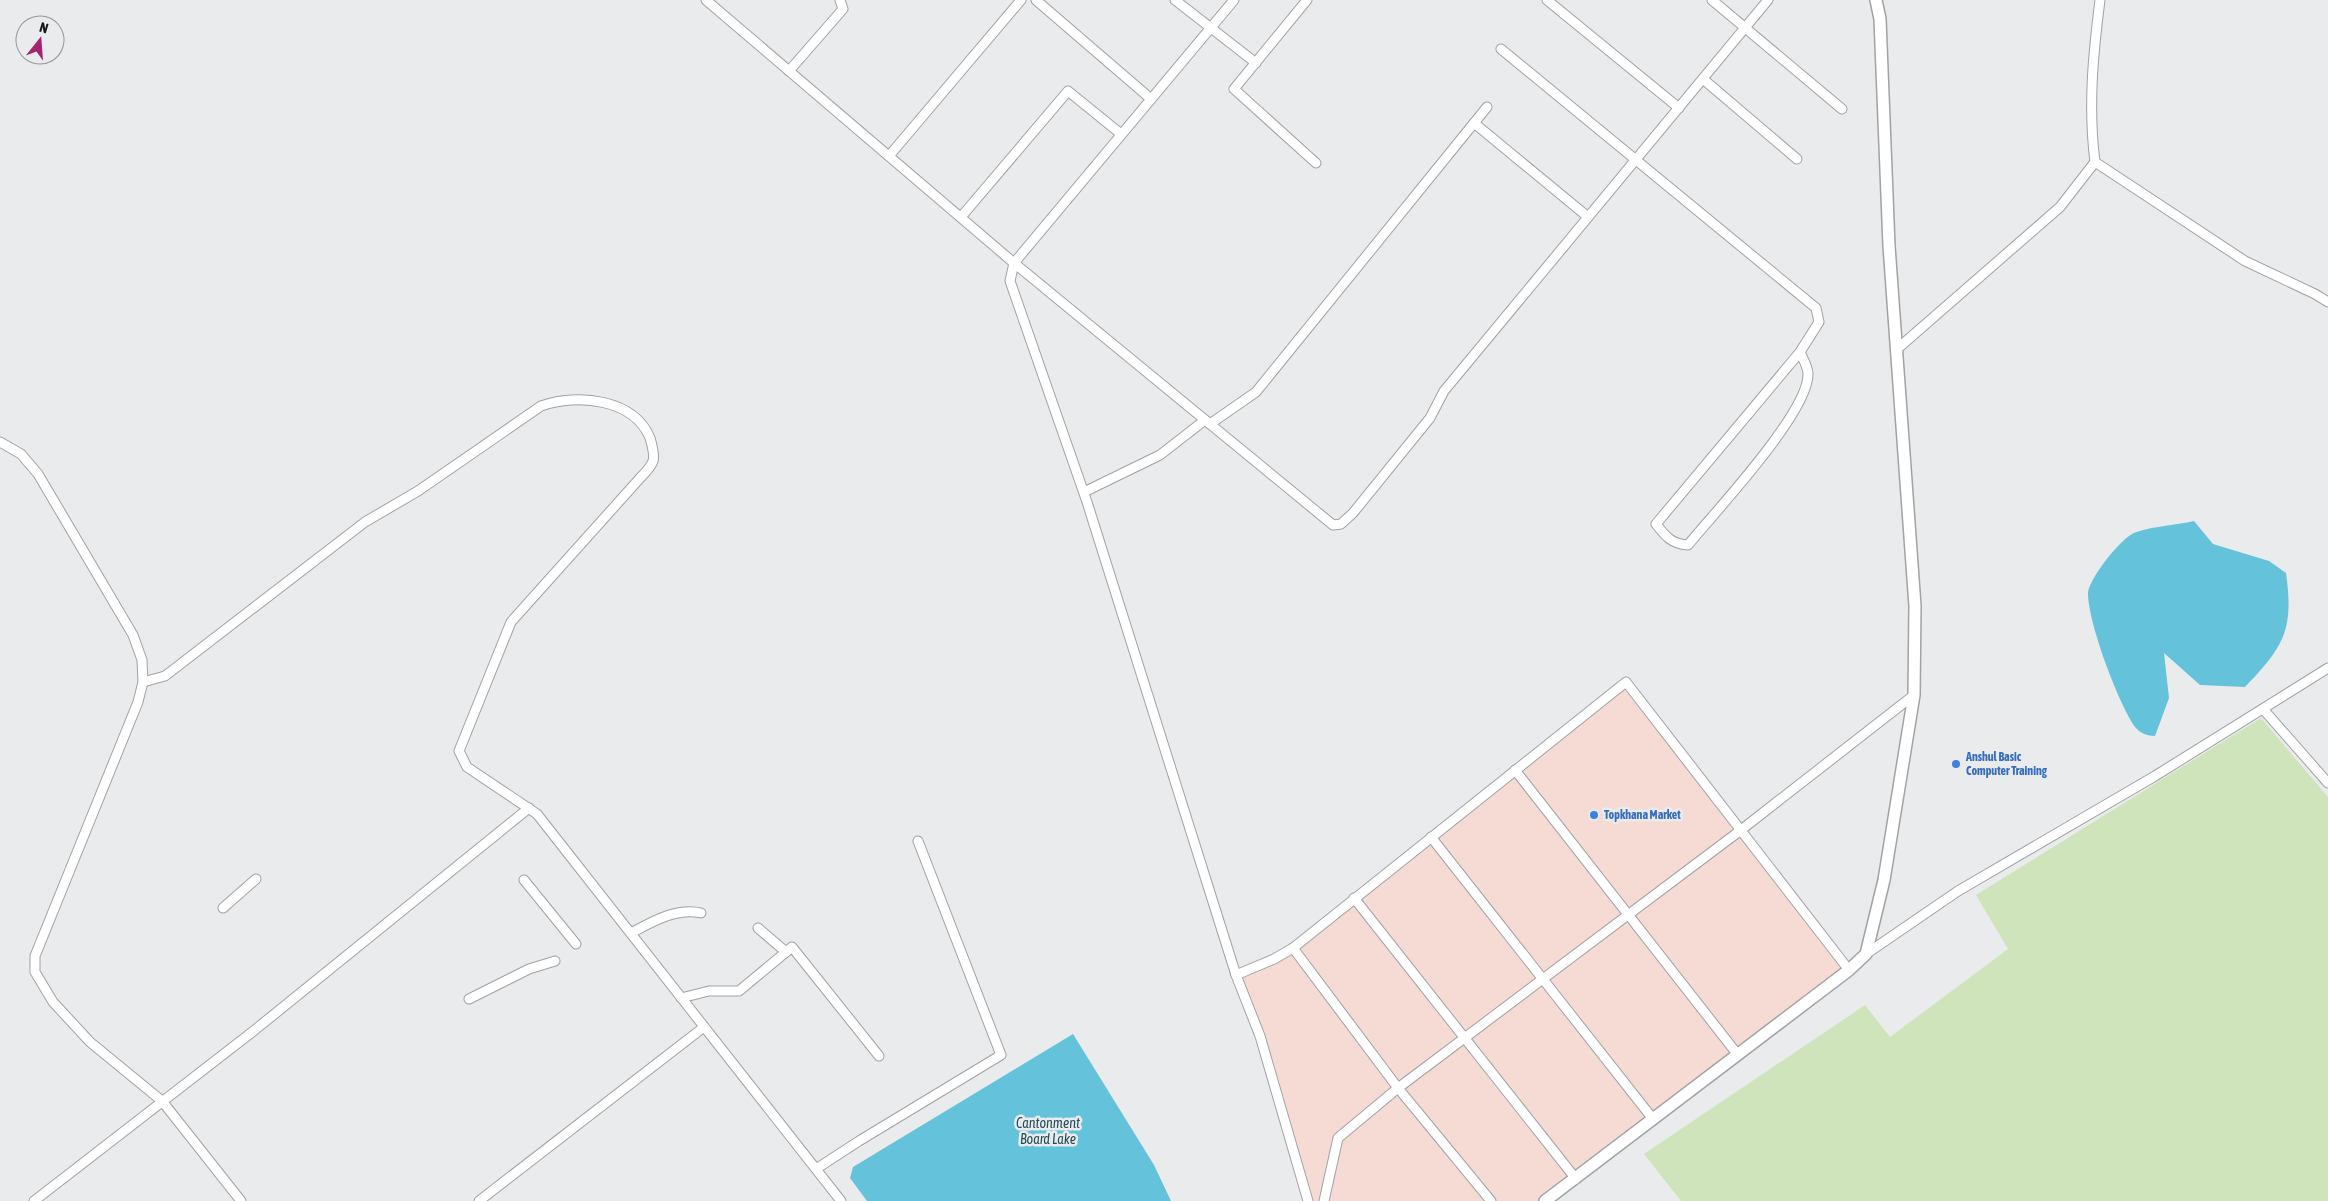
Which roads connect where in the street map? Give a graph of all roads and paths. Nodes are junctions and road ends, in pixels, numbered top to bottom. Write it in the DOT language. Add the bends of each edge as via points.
graph roads {
  1 [pos="706,0"];
  2 [pos="840,0"];
  3 [pos="1021,0"];
  4 [pos="1036,0"];
  5 [pos="1175,0"];
  6 [pos="1234,0"];
  7 [pos="1307,0"];
  8 [pos="1547,0"];
  9 [pos="1712,0"];
  10 [pos="1768,0"];
  11 [pos="1876,0"];
  12 [pos="2100,0"];
  13 [pos="1210,28"];
  14 [pos="1745,28"];
  15 [pos="1501,49"];
  16 [pos="1256,63"];
  17 [pos="789,71"];
  18 [pos="1703,79"];
  19 [pos="1150,99"];
  20 [pos="1487,106"];
  21 [pos="1678,108"];
  22 [pos="1842,109"];
  23 [pos="1474,123"];
  24 [pos="1121,134"];
  25 [pos="889,156"];
  26 [pos="1797,159"];
  27 [pos="1636,160"];
  28 [pos="2095,162"];
  29 [pos="1316,163"];
  30 [pos="961,217"];
  31 [pos="1588,217"];
  32 [pos="1014,263"];
  33 [pos="2328,302"];
  34 [pos="1896,350"];
  35 [pos="1800,352"];
  36 [pos="1208,422"];
  37 [pos="0,442"];
  38 [pos="1084,492"];
  39 [pos="2328,668"];
  40 [pos="143,682"];
  41 [pos="1914,695"];
  42 [pos="2263,709"];
  43 [pos="1514,770"];
  44 [pos="2328,782"];
  45 [pos="529,808"];
  46 [pos="1741,830"];
  47 [pos="1431,837"];
  48 [pos="918,841"];
  49 [pos="256,879"];
  50 [pos="524,880"];
  51 [pos="1354,898"];
  52 [pos="223,908"];
  53 [pos="701,913"];
  54 [pos="1627,916"];
  55 [pos="758,928"];
  56 [pos="631,933"];
  57 [pos="576,944"];
  58 [pos="1293,948"];
  59 [pos="786,952"];
  60 [pos="1866,954"];
  61 [pos="555,961"];
  62 [pos="1849,970"];
  63 [pos="1236,974"];
  64 [pos="1543,979"];
  65 [pos="681,998"];
  66 [pos="469,999"];
  67 [pos="704,1027"];
  68 [pos="1465,1039"];
  69 [pos="1738,1055"];
  70 [pos="879,1056"];
  71 [pos="1398,1088"];
  72 [pos="162,1101"];
  73 [pos="1653,1119"];
  74 [pos="816,1169"];
  75 [pos="1576,1179"];
  76 [pos="34,1201"];
  77 [pos="241,1201"];
  78 [pos="479,1201"];
  79 [pos="841,1201"];
  80 [pos="1308,1201"];
  81 [pos="1324,1201"];
  82 [pos="1491,1201"];
  83 [pos="1545,1201"];
  1 -- 17 [label="street"];
  2 -- 17 [label="street" via="844,9"];
  3 -- 25 [label="street"];
  4 -- 19 [label="street"];
  5 -- 13 [label="street"];
  6 -- 13 [label="street"];
  7 -- 16 [label="street"];
  8 -- 21 [label="street"];
  9 -- 14 [label="street"];
  10 -- 14 [label="street"];
  11 -- 34 [label="street" via="1880,18 1888,236"];
  12 -- 28 [label="street" via="2092,65 2090,125"];
  13 -- 16 [label="street"];
  13 -- 19 [label="street"];
  14 -- 18 [label="street"];
  14 -- 22 [label="street"];
  15 -- 27 [label="street"];
  16 -- 29 [label="street" via="1234,89"];
  17 -- 25 [label="street"];
  18 -- 21 [label="street"];
  18 -- 26 [label="street"];
  19 -- 24 [label="street"];
  20 -- 23 [label="street"];
  21 -- 27 [label="street"];
  23 -- 31 [label="street"];
  23 -- 36 [label="street" via="1256,392"];
  24 -- 30 [label="street" via="1068,91"];
  24 -- 32 [label="street"];
  25 -- 30 [label="street"];
  27 -- 31 [label="street"];
  27 -- 35 [label="street" via="1816,308 1819,322"];
  28 -- 33 [label="street" via="2246,261"];
  28 -- 34 [label="street" via="2060,207"];
  30 -- 32 [label="street"];
  31 -- 36 [label="street" via="1444,391 1430,418 1341,524 1333,525"];
  32 -- 36 [label="street"];
  32 -- 38 [label="street" via="1010,281"];
  34 -- 41 [label="street" via="1915,606"];
  35 -- 35 [label="street" via="1656,524 1666,537 1677,544 1688,545 1782,433 1805,392 1808,373"];
  36 -- 38 [label="street" via="1160,455"];
  37 -- 40 [label="street" via="21,454 38,474 119,609 142,660"];
  38 -- 63 [label="street"];
  39 -- 42 [label="street"];
  40 -- 45 [label="street" via="165,676 365,522 418,491 541,406 559,400 580,399 627,410 644,425 653,446 653,462 511,622 459,751 466,767"];
  40 -- 72 [label="street" via="138,702 35,956 35,972 54,1002 90,1042"];
  41 -- 46 [label="street"];
  41 -- 60 [label="street" via="1884,880"];
  42 -- 44 [label="street"];
  42 -- 60 [label="street" via="1958,891"];
  43 -- 46 [label="street" via="1626,682"];
  43 -- 47 [label="street"];
  43 -- 54 [label="street"];
  45 -- 56 [label="street"];
  45 -- 72 [label="street"];
  46 -- 54 [label="street"];
  46 -- 62 [label="street"];
  47 -- 51 [label="street"];
  47 -- 64 [label="street"];
  48 -- 74 [label="street" via="1002,1055"];
  49 -- 52 [label="street"];
  50 -- 57 [label="street"];
  51 -- 58 [label="street"];
  51 -- 68 [label="street"];
  53 -- 56 [label="street" via="673,914"];
  54 -- 64 [label="street"];
  54 -- 69 [label="street"];
  55 -- 59 [label="street"];
  56 -- 65 [label="street"];
  58 -- 63 [label="street"];
  58 -- 71 [label="street"];
  59 -- 65 [label="street" via="739,991 709,991"];
  59 -- 70 [label="street" via="792,947"];
  60 -- 62 [label="street"];
  61 -- 66 [label="street" via="529,969"];
  62 -- 69 [label="street"];
  63 -- 80 [label="street" via="1260,1036"];
  64 -- 68 [label="street"];
  64 -- 73 [label="street"];
  65 -- 67 [label="street"];
  67 -- 74 [label="street"];
  67 -- 78 [label="street"];
  68 -- 71 [label="street"];
  68 -- 75 [label="street"];
  69 -- 73 [label="street"];
  71 -- 81 [label="street" via="1338,1138"];
  71 -- 82 [label="street"];
  72 -- 76 [label="street"];
  72 -- 77 [label="street"];
  73 -- 75 [label="street"];
  74 -- 79 [label="street"];
  75 -- 83 [label="street"];
}
